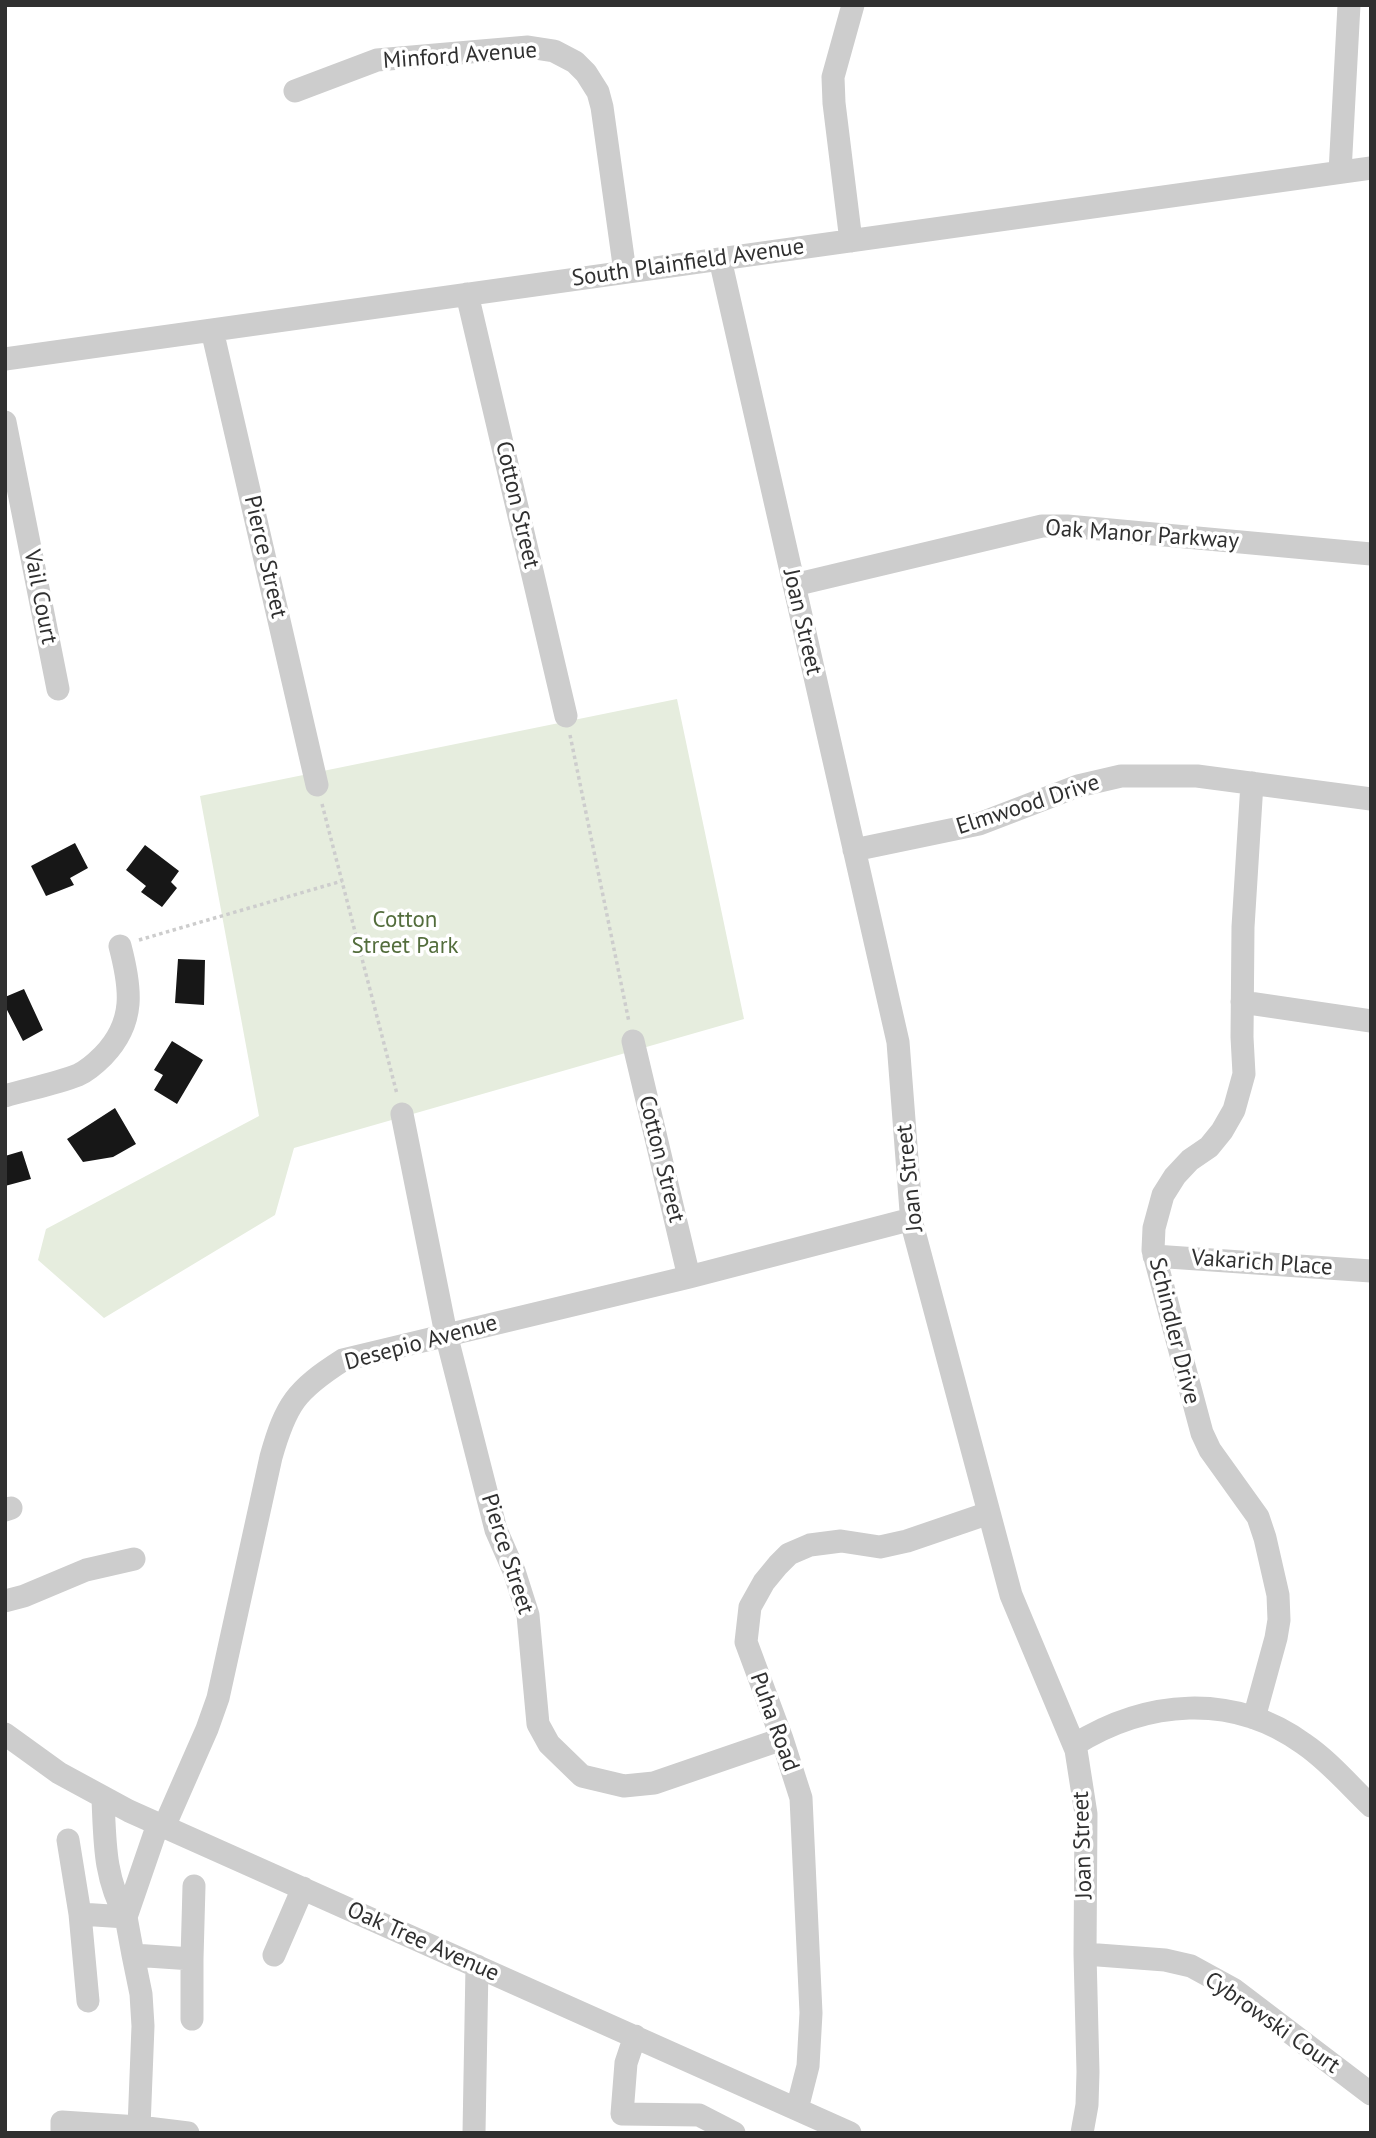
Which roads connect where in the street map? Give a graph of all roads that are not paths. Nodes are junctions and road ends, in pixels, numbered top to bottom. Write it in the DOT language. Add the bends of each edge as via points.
graph roads {
  1 [pos="853,5"];
  2 [pos="1349,5"];
  3 [pos="295,91"];
  4 [pos="1371,168"];
  5 [pos="1340,172"];
  6 [pos="851,241"];
  7 [pos="720,259"];
  8 [pos="625,272"];
  9 [pos="467,294"];
  10 [pos="212,330"];
  11 [pos="5,359"];
  12 [pos="5,422"];
  13 [pos="1371,554"];
  14 [pos="794,584"];
  15 [pos="58,689"];
  16 [pos="566,716"];
  17 [pos="1252,783"];
  18 [pos="317,785"];
  19 [pos="1371,799"];
  20 [pos="854,850"];
  21 [pos="120,946"];
  22 [pos="1242,1002"];
  23 [pos="1371,1021"];
  24 [pos="632,1041"];
  25 [pos="5,1096"];
  26 [pos="402,1114"];
  27 [pos="912,1219"];
  28 [pos="1154,1256"];
  29 [pos="1371,1271"];
  30 [pos="690,1277"];
  31 [pos="446,1334"];
  32 [pos="989,1513"];
  33 [pos="134,1559"];
  34 [pos="5,1601"];
  35 [pos="1254,1718"];
  36 [pos="5,1734"];
  37 [pos="782,1739"];
  38 [pos="1074,1745"];
  39 [pos="103,1799"];
  40 [pos="1371,1806"];
  41 [pos="161,1825"];
  42 [pos="68,1840"];
  43 [pos="194,1886"];
  44 [pos="303,1888"];
  45 [pos="79,1914"];
  46 [pos="126,1917"];
  47 [pos="1085,1954"];
  48 [pos="133,1955"];
  49 [pos="274,1955"];
  50 [pos="191,1959"];
  51 [pos="477,1966"];
  52 [pos="89,2001"];
  53 [pos="192,2019"];
  54 [pos="635,2036"];
  55 [pos="1371,2094"];
  56 [pos="797,2109"];
  57 [pos="139,2127"];
  58 [pos="62,2133"];
  59 [pos="188,2133"];
  60 [pos="474,2133"];
  61 [pos="734,2133"];
  62 [pos="850,2133"];
  63 [pos="1082,2133"];
  1 -- 6 [label="street" via="834,77"];
  2 -- 5 [label="street"];
  3 -- 8 [label="street, Minford Avenue" via="377,60 528,47 555,51 575,62 598,92"];
  4 -- 5 [label="street, South Plainfield Avenue"];
  5 -- 6 [label="street, South Plainfield Avenue"];
  6 -- 7 [label="street, South Plainfield Avenue"];
  7 -- 8 [label="street, South Plainfield Avenue"];
  7 -- 14 [label="street, Joan Street"];
  8 -- 9 [label="street, South Plainfield Avenue"];
  9 -- 10 [label="street, South Plainfield Avenue"];
  9 -- 16 [label="street, Cotton Street"];
  10 -- 11 [label="street, South Plainfield Avenue"];
  10 -- 18 [label="street, Pierce Street"];
  12 -- 15 [label="street, Vail Court"];
  13 -- 14 [label="street, Oak Manor Parkway" via="1042,526"];
  14 -- 20 [label="street, Joan Street"];
  17 -- 19 [label="street, Elmwood Drive"];
  17 -- 20 [label="street, Elmwood Drive" via="1197,776 1121,776 1078,786 979,824"];
  17 -- 22 [label="street, Schindler Drive"];
  20 -- 27 [label="street, Joan Street" via="898,1042"];
  21 -- 25 [label="street" via="129,1002 122,1030 111,1048 80,1074"];
  22 -- 23 [label="street"];
  22 -- 28 [label="street, Schindler Drive" via="1244,1074 1239,1098 1222,1131 1175,1176 1163,1195 1154,1228"];
  24 -- 30 [label="street, Cotton Street"];
  26 -- 31 [label="street, Pierce Street"];
  27 -- 30 [label="street, Desepio Avenue"];
  27 -- 32 [label="street, Joan Street"];
  28 -- 29 [label="street, Vakarich Place"];
  28 -- 35 [label="street, Schindler Drive" via="1202,1433 1254,1510 1278,1595 1276,1638"];
  30 -- 31 [label="street, Desepio Avenue"];
  31 -- 37 [label="street, Pierce Street" via="496,1530 528,1615 538,1724 549,1744 582,1776 624,1786 654,1783"];
  31 -- 41 [label="street, Desepio Avenue" via="343,1360 298,1394 281,1422 218,1698"];
  32 -- 37 [label="street, Puha Road" via="880,1547 841,1541 810,1545 778,1565 750,1607 746,1642"];
  32 -- 38 [label="street, Joan Street" via="1011,1595"];
  33 -- 34 [label="street" via="86,1570"];
  35 -- 38 [label="street" via="1212,1709 1170,1709 1130,1717"];
  35 -- 40 [label="street" via="1306,1745"];
  36 -- 39 [label="street, Oak Tree Avenue"];
  37 -- 56 [label="street, Puha Road" via="801,1798 810,1962 808,2066"];
  38 -- 47 [label="street, Joan Street" via="1086,1814"];
  39 -- 41 [label="street, Oak Tree Avenue"];
  39 -- 46 [label="street" via="105,1854 114,1895"];
  41 -- 44 [label="street, Oak Tree Avenue"];
  41 -- 46 [label="street, Desepio Avenue"];
  42 -- 45 [label="street"];
  43 -- 50 [label="street"];
  44 -- 49 [label="street"];
  44 -- 51 [label="street, Oak Tree Avenue"];
  45 -- 46 [label="street"];
  45 -- 52 [label="street"];
  46 -- 48 [label="street"];
  47 -- 55 [label="street, Cybrowski Court" via="1191,1966 1233,1989"];
  47 -- 63 [label="street, Joan Street" via="1088,2072"];
  48 -- 50 [label="street"];
  48 -- 57 [label="street" via="143,2026"];
  50 -- 53 [label="street"];
  51 -- 54 [label="street, Oak Tree Avenue"];
  51 -- 60 [label="street"];
  54 -- 56 [label="street, Oak Tree Avenue"];
  54 -- 61 [label="street" via="626,2063 622,2114 699,2115"];
  56 -- 62 [label="street, Oak Tree Avenue"];
  57 -- 58 [label="street" via="62,2122"];
  57 -- 59 [label="street"];
}
